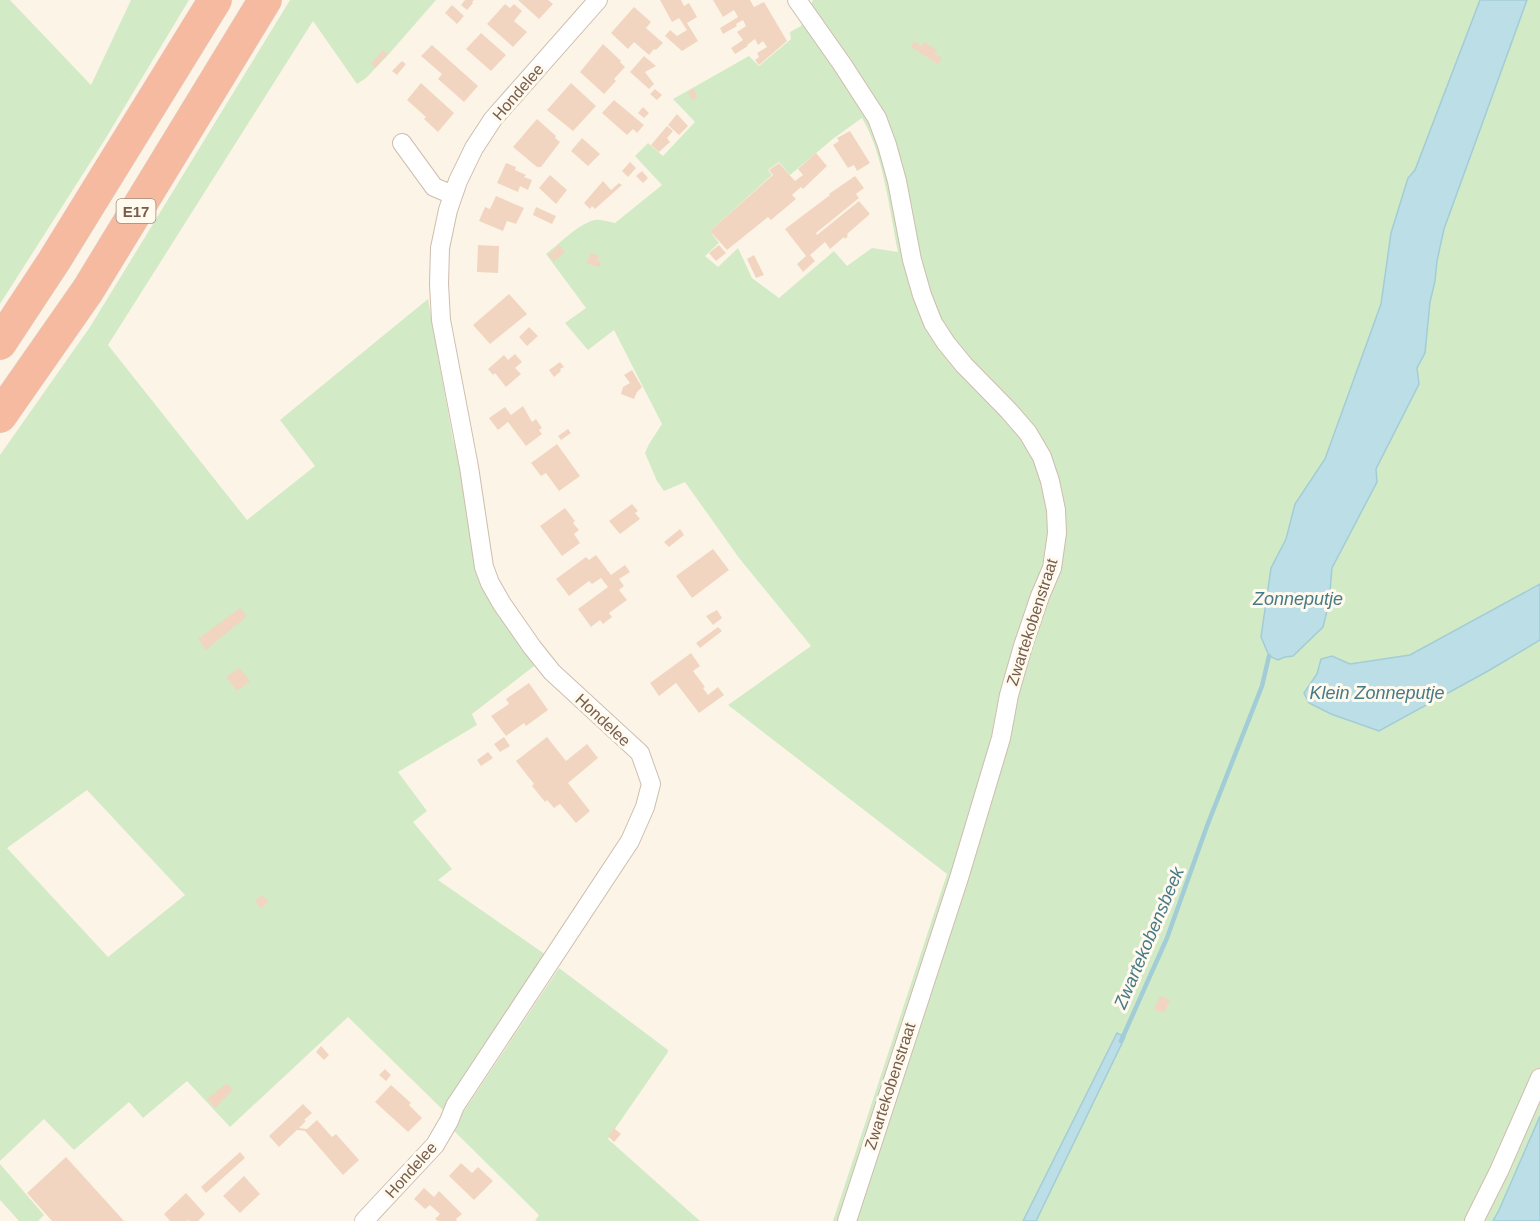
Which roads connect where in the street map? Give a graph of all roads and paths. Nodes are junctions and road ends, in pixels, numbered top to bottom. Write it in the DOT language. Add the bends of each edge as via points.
graph roads {
  1 [pos="215,0"];
  2 [pos="265,0"];
  3 [pos="598,0"];
  4 [pos="797,0"];
  5 [pos="402,143"];
  6 [pos="453,195"];
  7 [pos="0,343"];
  8 [pos="0,416"];
  9 [pos="1540,1078"];
  10 [pos="364,1221"];
  11 [pos="847,1221"];
  12 [pos="1474,1221"];
  1 -- 7 [label="highway, E17"];
  2 -- 8 [label="highway, E17" via="88,290"];
  3 -- 6 [label="street, Hondelee" via="493,119 474,148"];
  4 -- 11 [label="street, Zwartekobenstraat" via="877,118 897,181 912,260 933,323 964,365 1028,433 1050,481 1057,533 1052,568 1023,646 1001,738 962,867"];
  5 -- 6 [label="street" via="434,187"];
  6 -- 10 [label="street, Hondelee" via="440,248 441,320 484,567 502,603 546,665 640,753 651,784 630,841 455,1106 435,1145"];
  9 -- 12 [label="street"];
}
